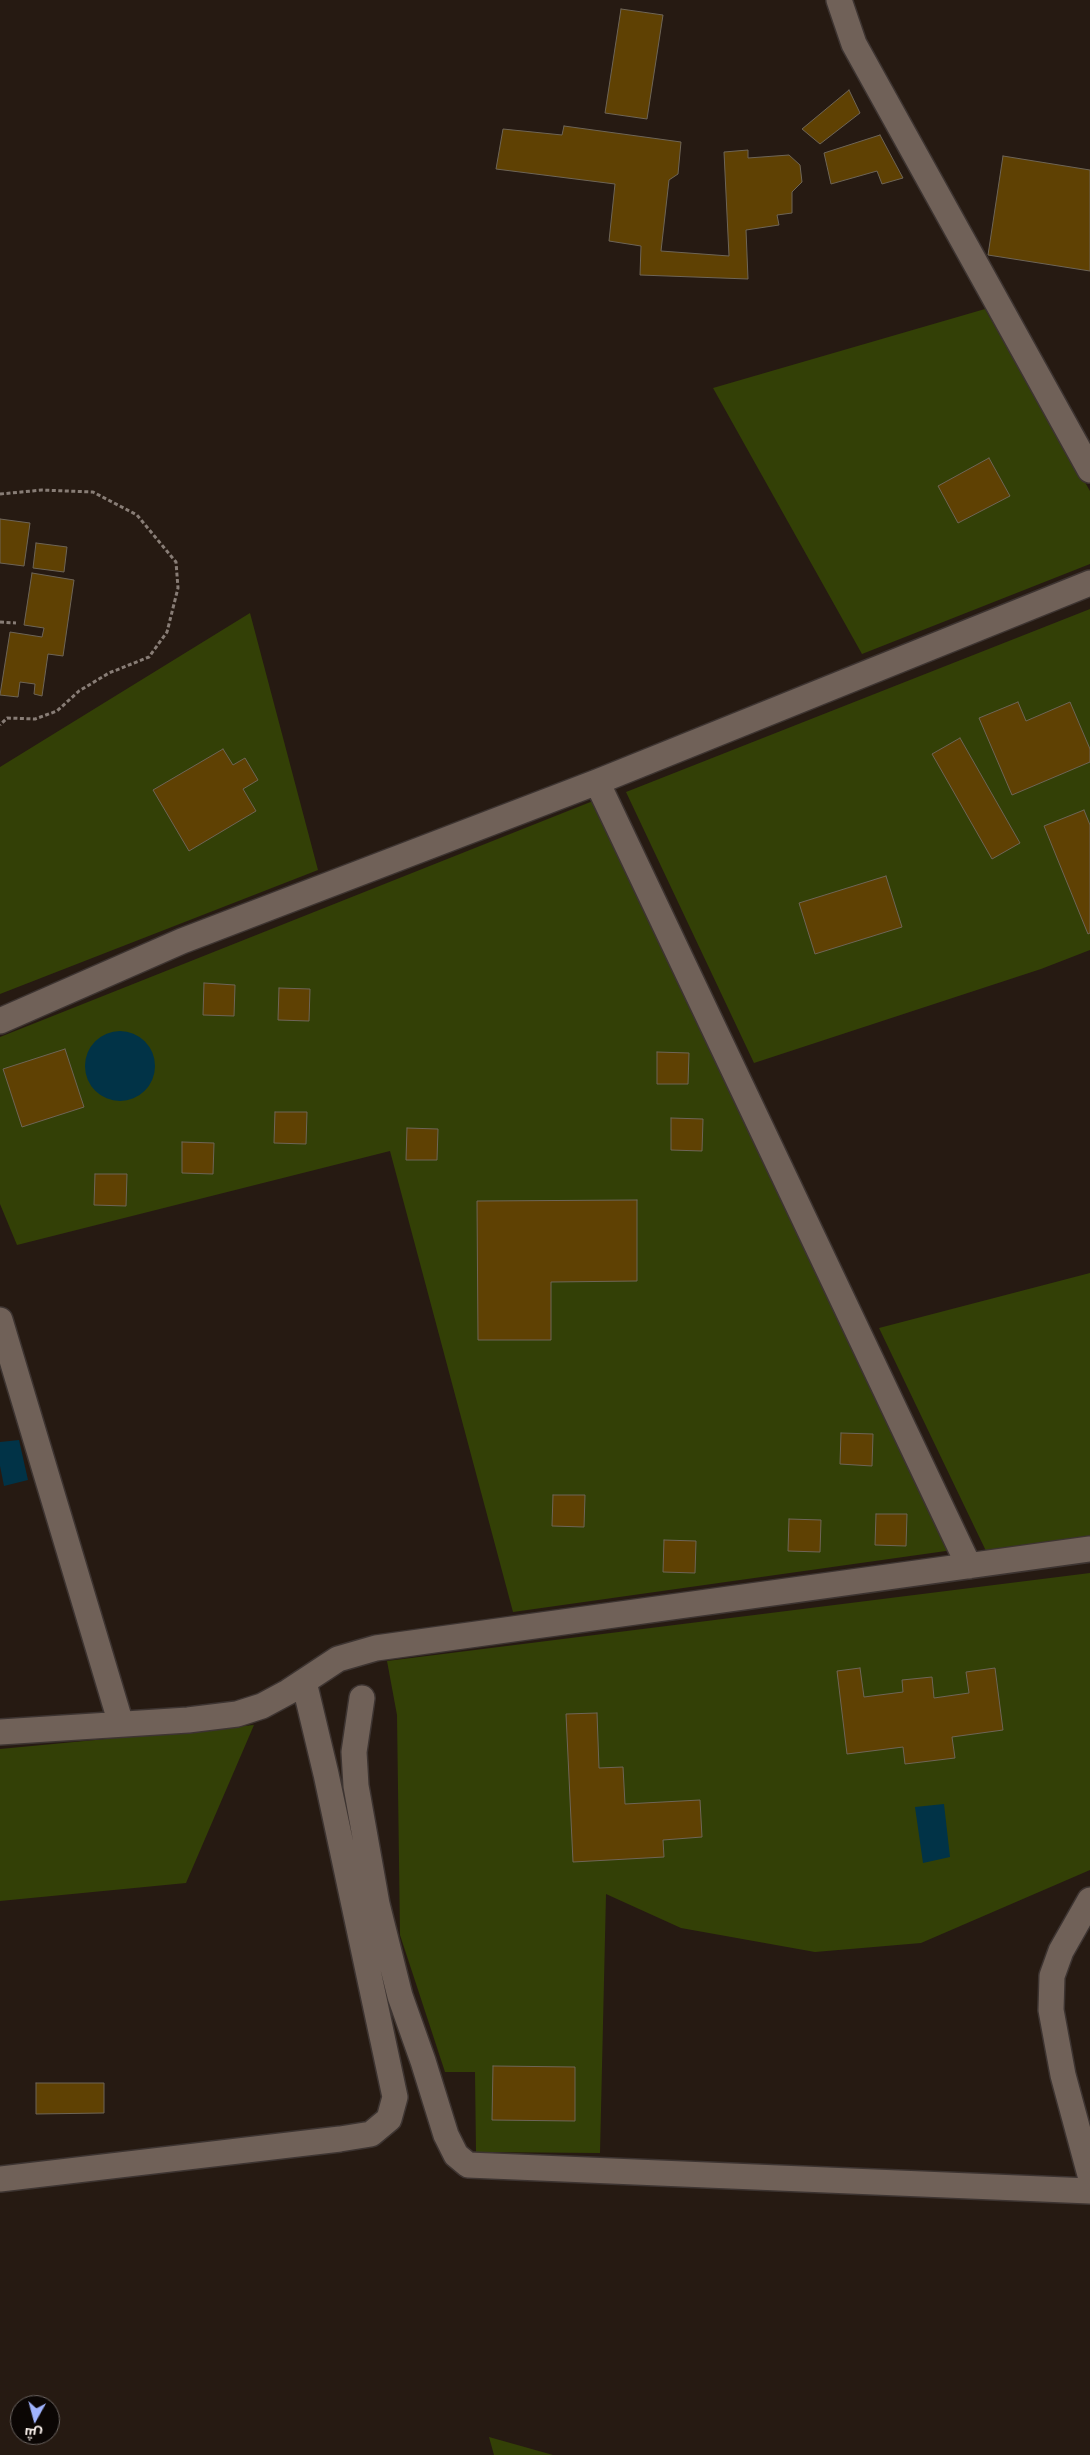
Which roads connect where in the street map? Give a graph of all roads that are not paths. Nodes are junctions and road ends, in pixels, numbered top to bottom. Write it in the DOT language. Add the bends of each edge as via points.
graph roads {
  1 [pos="839,0"];
  2 [pos="1090,470"];
  3 [pos="1090,583"];
  4 [pos="596,782"];
  5 [pos="0,1021"];
  6 [pos="0,1320"];
  7 [pos="1090,1549"];
  8 [pos="969,1566"];
  9 [pos="304,1682"];
  10 [pos="362,1698"];
  11 [pos="121,1724"];
  12 [pos="0,1732"];
  13 [pos="1090,1900"];
  14 [pos="1090,2175"];
  15 [pos="0,2178"];
  16 [pos="1090,2191"];
  1 -- 2 [label="street" via="859,52"];
  3 -- 4 [label="street"];
  4 -- 5 [label="street" via="182,941"];
  4 -- 8 [label="street"];
  6 -- 11 [label="street"];
  7 -- 8 [label="street"];
  8 -- 9 [label="street" via="376,1648 338,1659"];
  9 -- 11 [label="street" via="262,1706 237,1714"];
  9 -- 15 [label="street" via="394,2097 388,2119 371,2134 348,2138"];
  10 -- 16 [label="street" via="354,1752 356,1786 377,1904 400,1996 446,2135 456,2156 468,2165"];
  11 -- 12 [label="street"];
  13 -- 14 [label="street" via="1061,1951 1052,1976 1051,2010 1063,2075"];
}
